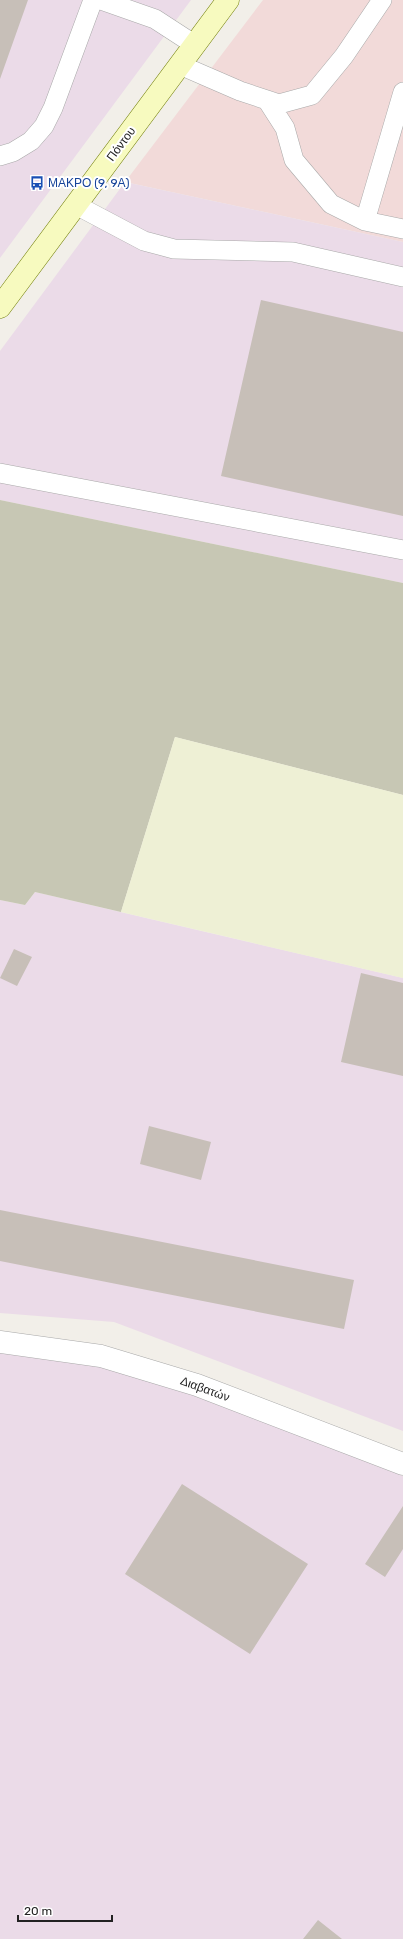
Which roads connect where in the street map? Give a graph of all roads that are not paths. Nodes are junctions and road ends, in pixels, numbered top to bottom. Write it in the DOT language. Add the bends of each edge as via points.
graph roads {
  1 [pos="93,0"];
  2 [pos="101,0"];
  3 [pos="228,0"];
  4 [pos="382,0"];
  5 [pos="195,45"];
  6 [pos="180,65"];
  7 [pos="403,92"];
  8 [pos="267,100"];
  9 [pos="0,156"];
  10 [pos="76,205"];
  11 [pos="365,221"];
  12 [pos="403,229"];
  13 [pos="403,277"];
  14 [pos="0,307"];
  15 [pos="0,473"];
  16 [pos="403,550"];
  17 [pos="0,1342"];
  18 [pos="403,1464"];
  1 -- 9 [label="lane" via="44,126 31,141 13,152"];
  2 -- 5 [label="lane" via="155,19"];
  3 -- 5 [label="street, Πόντου"];
  4 -- 8 [label="lane" via="344,56 312,95 279,104"];
  5 -- 6 [label="street, Πόντου"];
  6 -- 8 [label="lane" via="240,92"];
  6 -- 10 [label="street, Πόντου"];
  7 -- 11 [label="lane"];
  8 -- 11 [label="lane" via="285,128 294,160 331,204"];
  10 -- 13 [label="lane" via="144,241 174,249 293,252"];
  10 -- 14 [label="street, Πόντου"];
  11 -- 12 [label="lane"];
  15 -- 16 [label="lane"];
  17 -- 18 [label="street, Διαβατών" via="101,1356 198,1385"];
}
